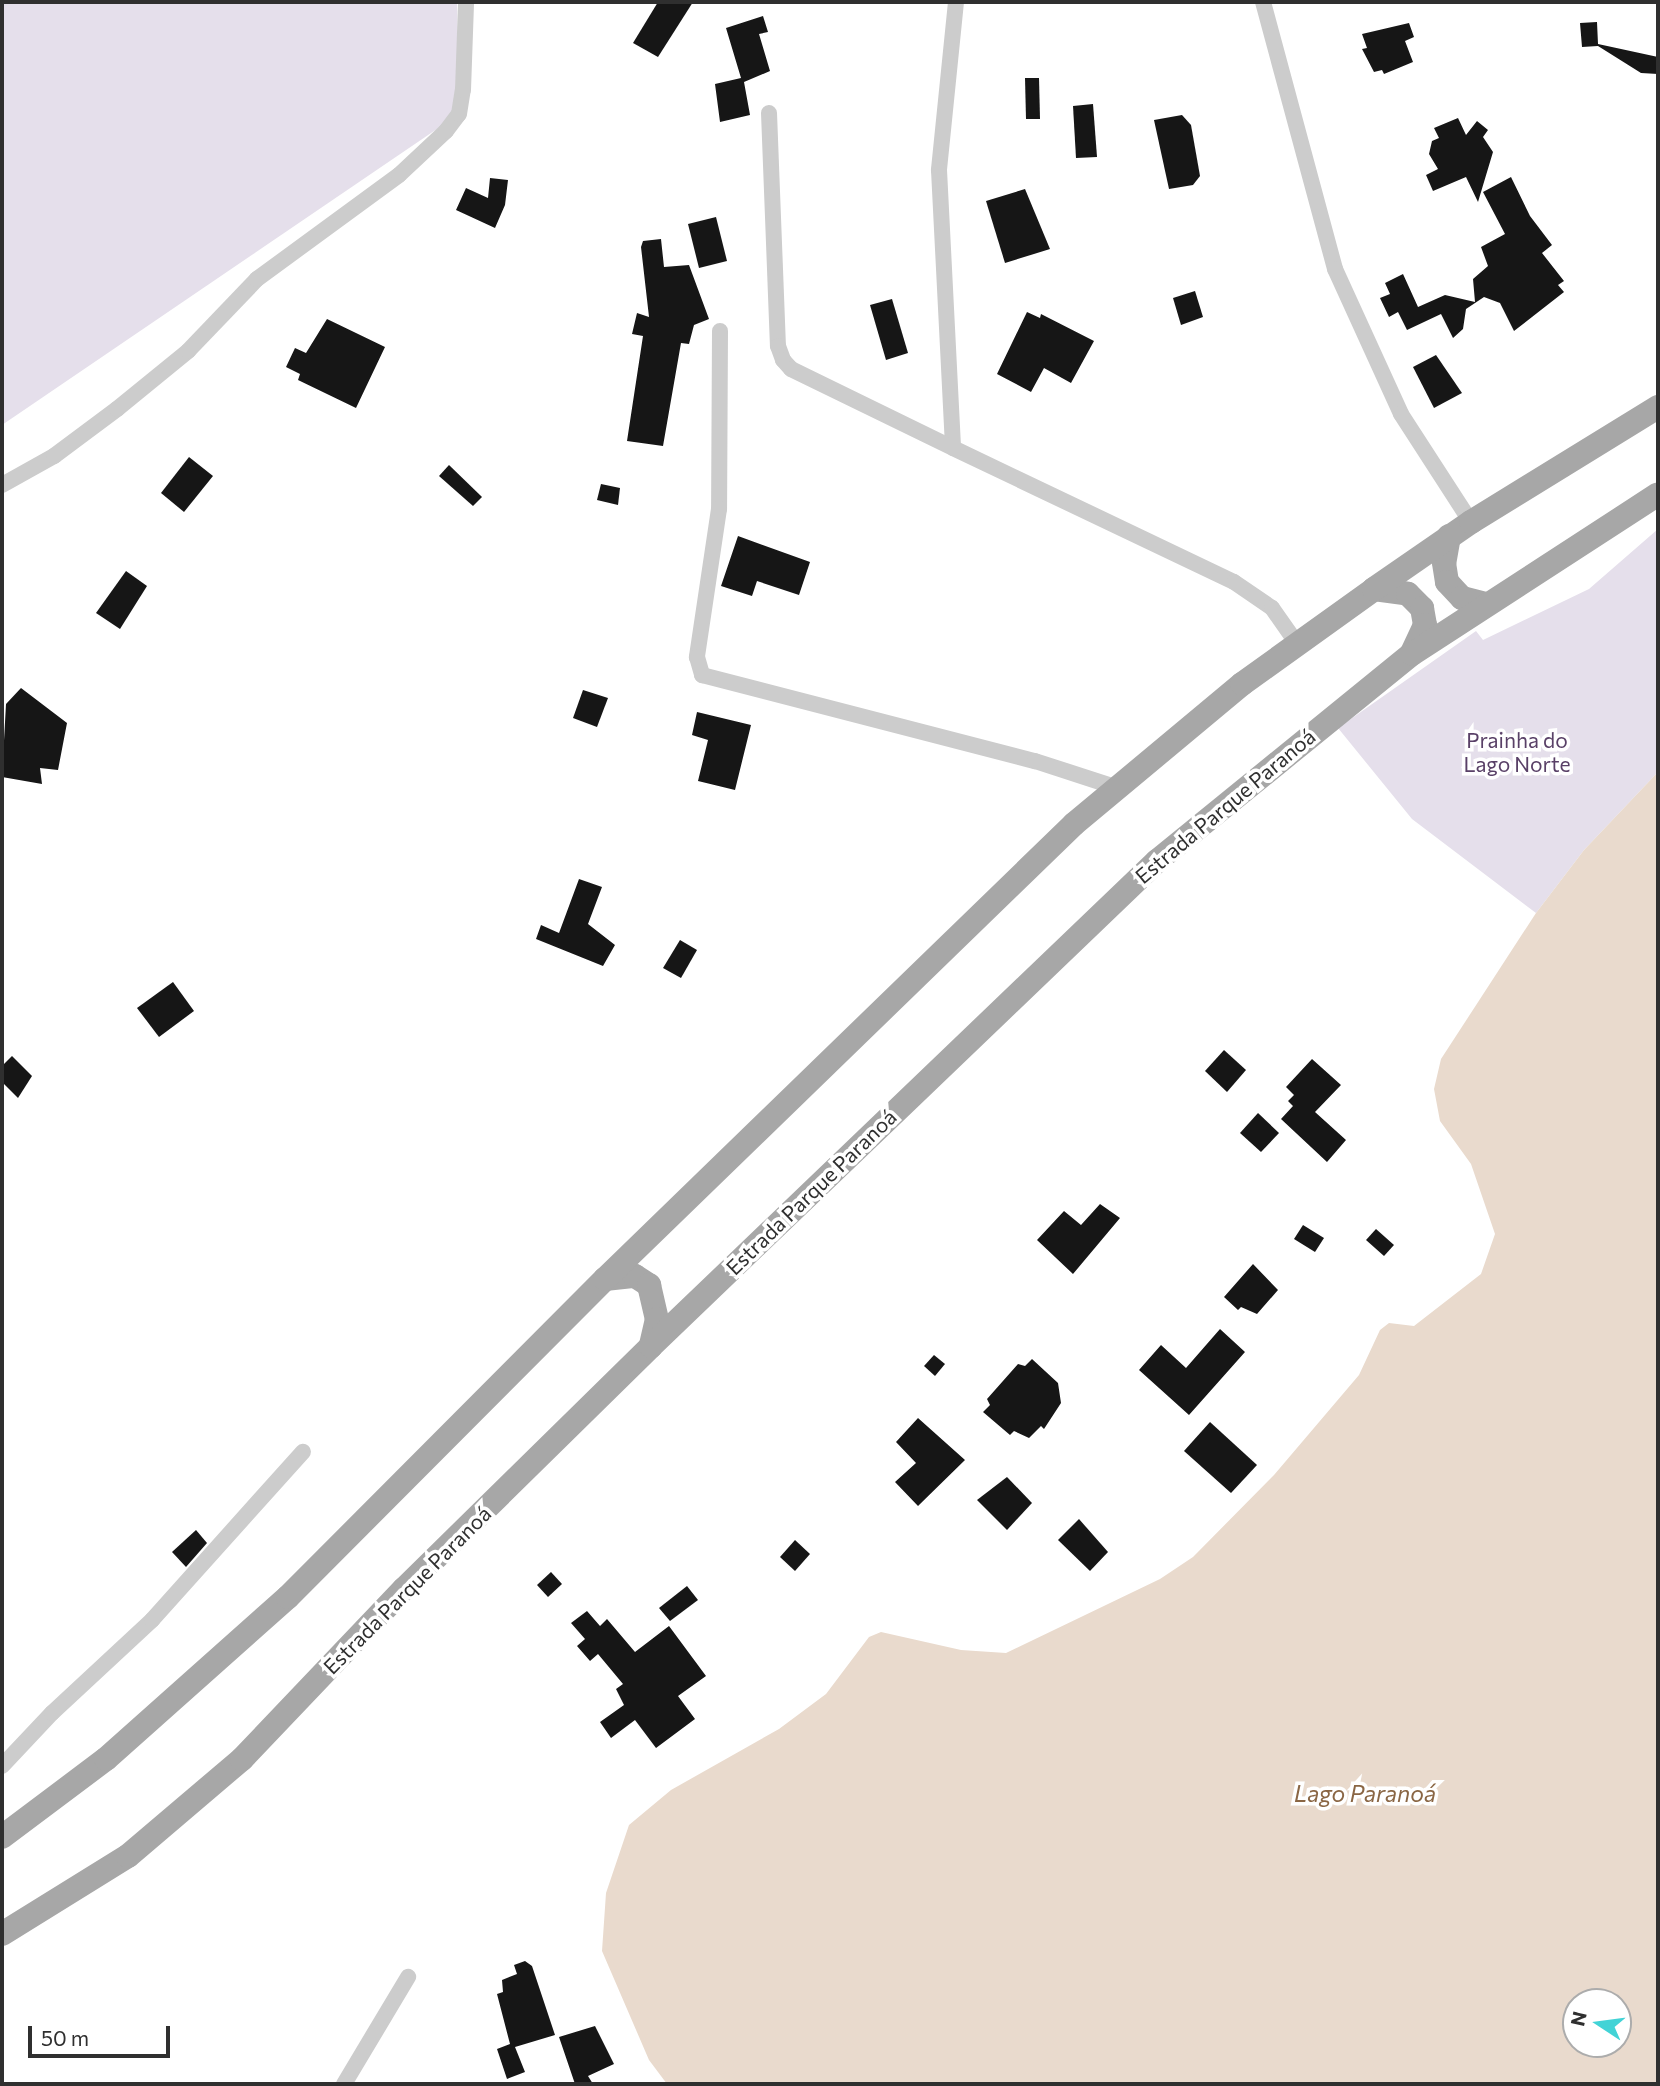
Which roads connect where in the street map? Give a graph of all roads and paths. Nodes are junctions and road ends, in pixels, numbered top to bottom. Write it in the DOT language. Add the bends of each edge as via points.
graph roads {
  1 [pos="466,2"];
  2 [pos="956,2"];
  3 [pos="1263,2"];
  4 [pos="769,113"];
  5 [pos="720,331"];
  6 [pos="1658,407"];
  7 [pos="953,448"];
  8 [pos="2,485"];
  9 [pos="1658,494"];
  10 [pos="1471,522"];
  11 [pos="1449,537"];
  12 [pos="1374,589"];
  13 [pos="1486,604"];
  14 [pos="1298,645"];
  15 [pos="1412,654"];
  16 [pos="1118,788"];
  17 [pos="605,1279"];
  18 [pos="651,1346"];
  19 [pos="303,1452"];
  20 [pos="2,1766"];
  21 [pos="2,1837"];
  22 [pos="2,1934"];
  23 [pos="408,1978"];
  24 [pos="344,2084"];
  1 -- 8 [label="street" via="463,90 459,114 446,131 399,175 257,279 188,351 117,409 54,456"];
  2 -- 7 [label="street" via="939,170"];
  3 -- 10 [label="street" via="1335,269 1401,414"];
  4 -- 7 [label="street" via="778,346 783,360 791,369"];
  5 -- 16 [label="street" via="719,509 697,657 702,675 1035,761"];
  6 -- 10 [label="main road"];
  7 -- 14 [label="street" via="1234,582 1272,608"];
  9 -- 13 [label="main road, Estrada Parque Paranoá"];
  10 -- 11 [label="main road"];
  11 -- 12 [label="main road"];
  11 -- 13 [label="main road" via="1444,564 1447,582 1462,598"];
  12 -- 14 [label="main road"];
  12 -- 15 [label="main road" via="1408,594 1422,608 1425,625"];
  13 -- 15 [label="main road, Estrada Parque Paranoá"];
  14 -- 16 [label="main road"];
  15 -- 18 [label="main road, Estrada Parque Paranoá" via="1157,861"];
  16 -- 17 [label="main road" via="1074,824"];
  17 -- 18 [label="main road" via="635,1276 649,1286 657,1319"];
  17 -- 21 [label="main road" via="288,1597 195,1683 52,1803"];
  18 -- 22 [label="main road, Estrada Parque Paranoá" via="184,1812 128,1856"];
  19 -- 20 [label="street" via="152,1620"];
  23 -- 24 [label="street"];
}
